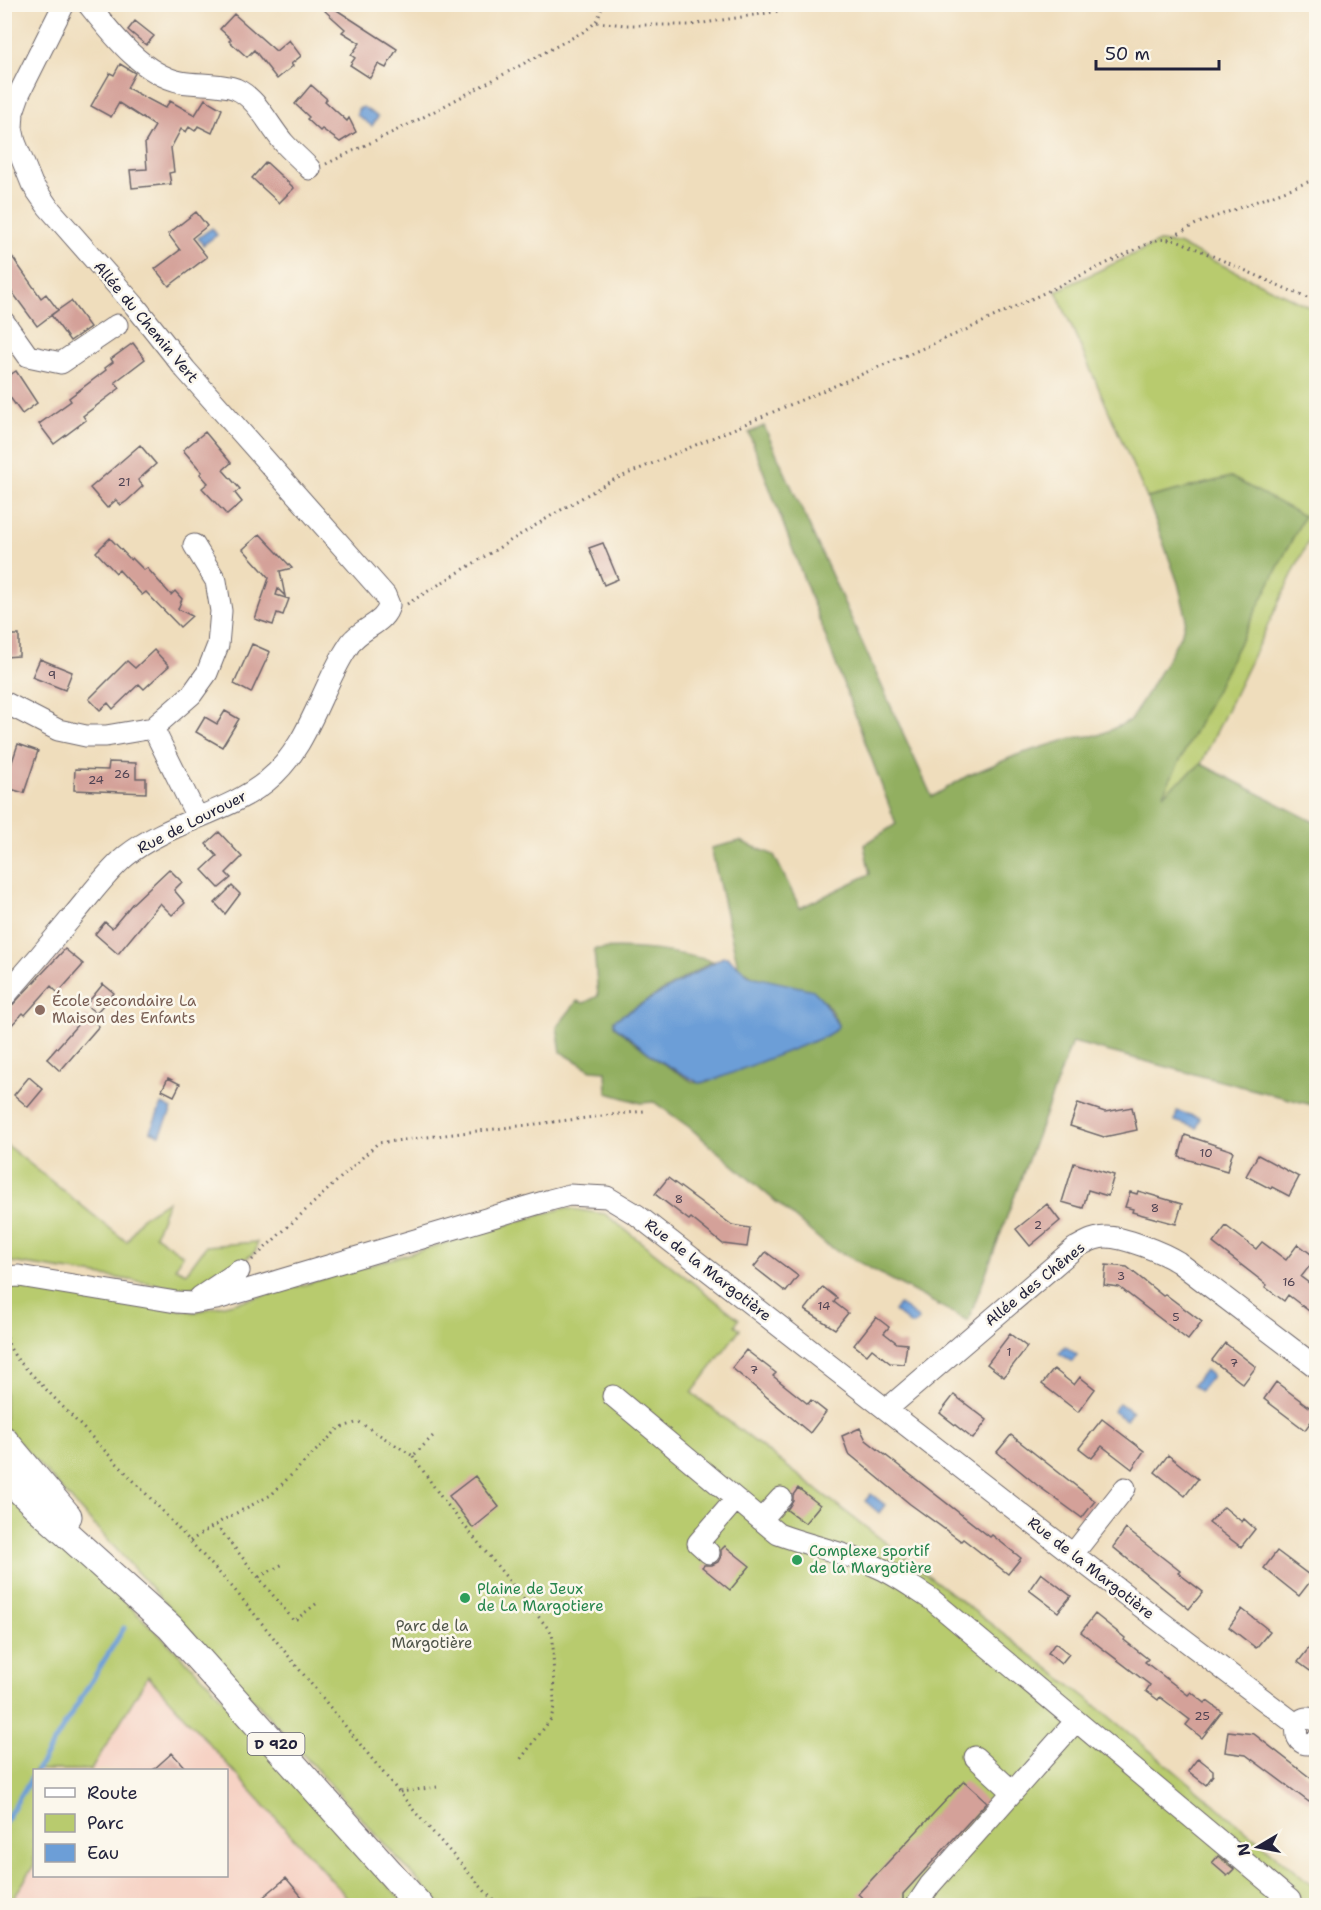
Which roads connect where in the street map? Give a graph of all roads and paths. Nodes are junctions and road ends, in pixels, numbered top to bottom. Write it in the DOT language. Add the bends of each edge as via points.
graph roads {
  1 [pos="64,4"];
  2 [pos="88,4"];
  3 [pos="602,4"];
  4 [pos="824,4"];
  5 [pos="597,22"];
  6 [pos="310,169"];
  7 [pos="1317,180"];
  8 [pos="1168,239"];
  9 [pos="1317,302"];
  10 [pos="4,322"];
  11 [pos="117,325"];
  12 [pos="194,545"];
  13 [pos="389,606"];
  14 [pos="4,702"];
  15 [pos="153,728"];
  16 [pos="197,817"];
  17 [pos="4,997"];
  18 [pos="644,1111"];
  19 [pos="239,1271"];
  20 [pos="4,1277"];
  21 [pos="192,1303"];
  22 [pos="4,1326"];
  23 [pos="1317,1367"];
  24 [pos="613,1396"];
  25 [pos="887,1409"];
  26 [pos="434,1436"];
  27 [pos="4,1440"];
  28 [pos="413,1456"];
  29 [pos="4,1475"];
  30 [pos="1125,1488"];
  31 [pos="781,1498"];
  32 [pos="736,1499"];
  33 [pos="761,1520"];
  34 [pos="216,1525"];
  35 [pos="190,1541"];
  36 [pos="709,1553"];
  37 [pos="1073,1554"];
  38 [pos="283,1564"];
  39 [pos="259,1577"];
  40 [pos="127,1586"];
  41 [pos="316,1604"];
  42 [pos="1076,1721"];
  43 [pos="1307,1723"];
  44 [pos="1316,1741"];
  45 [pos="975,1757"];
  46 [pos="520,1760"];
  47 [pos="437,1787"];
  48 [pos="400,1792"];
  49 [pos="1013,1792"];
  50 [pos="1290,1900"];
  51 [pos="420,1905"];
  52 [pos="498,1905"];
  53 [pos="916,1905"];
  1 -- 13 [label="street, Allée du Chemin Vert" via="13,112 15,142 32,184 185,369 385,595"];
  2 -- 6 [label="street" via="131,52 158,74 181,82 235,88"];
  3 -- 5 [label="path"];
  4 -- 5 [label="path" via="690,24"];
  5 -- 6 [label="path" via="414,122"];
  7 -- 8 [label="path" via="1196,224"];
  8 -- 9 [label="path"];
  8 -- 13 [label="path" via="1159,239 946,338 611,481 417,598 397,609"];
  10 -- 11 [label="street" via="28,356 61,363"];
  12 -- 15 [label="street" via="216,580 221,611 218,645 207,673 192,694"];
  13 -- 16 [label="street, Rue de Lourouer" via="385,614 354,639 287,762 268,781"];
  14 -- 15 [label="street" via="58,730 86,736"];
  15 -- 16 [label="street"];
  16 -- 17 [label="street, Rue de Lourouer" via="128,855 100,881"];
  18 -- 19 [label="path" via="378,1143"];
  19 -- 21 [label="street"];
  20 -- 21 [label="street, Rue de la Margotière" via="19,1276"];
  21 -- 25 [label="street, Rue de la Margotière" via="217,1299 569,1195 607,1197 637,1215"];
  22 -- 35 [label="path" via="16,1358"];
  23 -- 25 [label="street, Allée des Chênes" via="1166,1254 1106,1237 1075,1248"];
  24 -- 32 [label="street"];
  25 -- 37 [label="street, Rue de la Margotière"];
  26 -- 28 [label="path"];
  27 -- 40 [label="main road, D 920"];
  28 -- 34 [label="path" via="359,1422 339,1428 271,1495"];
  28 -- 46 [label="path" via="441,1497 551,1632 554,1707 551,1719"];
  29 -- 40 [label="main road, D 920"];
  30 -- 37 [label="street"];
  31 -- 33 [label="street"];
  32 -- 33 [label="street"];
  32 -- 36 [label="street" via="698,1543"];
  33 -- 42 [label="street" via="778,1534 878,1567 931,1599"];
  34 -- 35 [label="path"];
  34 -- 39 [label="path"];
  35 -- 48 [label="path"];
  37 -- 43 [label="street, Rue de la Margotière"];
  38 -- 39 [label="path"];
  39 -- 41 [label="path" via="294,1621"];
  40 -- 51 [label="main road, D 920" via="170,1626"];
  42 -- 49 [label="street"];
  42 -- 50 [label="street"];
  43 -- 44 [label="street, Rue de la Margotière" via="1296,1733 1307,1744"];
  45 -- 49 [label="street"];
  47 -- 48 [label="path"];
  48 -- 52 [label="path"];
  49 -- 53 [label="street"];
}
